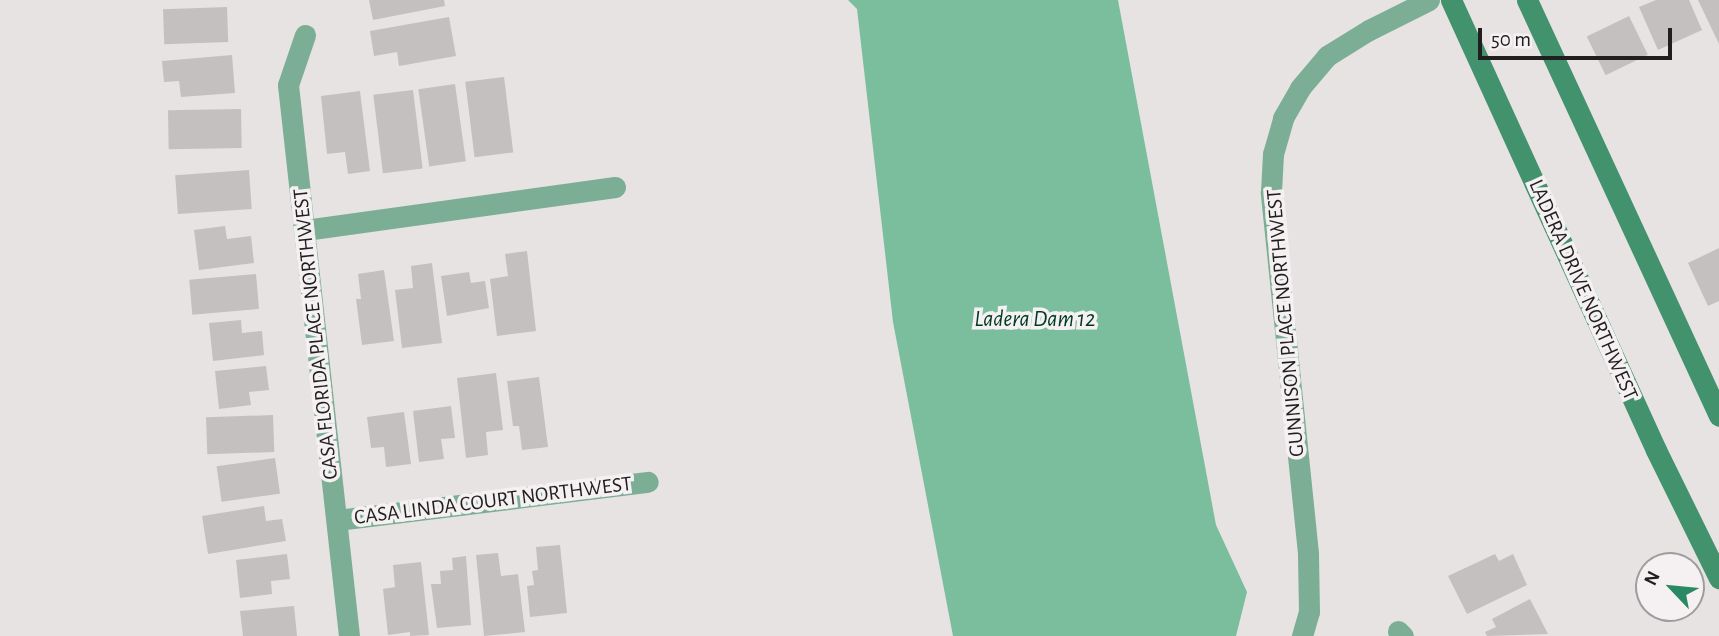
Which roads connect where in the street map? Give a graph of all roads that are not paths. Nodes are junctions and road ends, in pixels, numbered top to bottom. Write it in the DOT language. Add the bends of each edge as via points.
graph roads {
  1 [pos="1429,0"];
  2 [pos="1451,0"];
  3 [pos="1527,0"];
  4 [pos="305,35"];
  5 [pos="615,187"];
  6 [pos="305,230"];
  7 [pos="1719,416"];
  8 [pos="648,482"];
  9 [pos="337,520"];
  10 [pos="1719,578"];
  11 [pos="349,636"];
  12 [pos="1302,636"];
  1 -- 12 [label="street, GUNNISON PLACE NORTHWEST" via="1327,56 1283,118 1273,154 1271,191 1308,553 1309,612"];
  2 -- 10 [label="main road, LADERA DRIVE NORTHWEST"];
  3 -- 7 [label="main road"];
  4 -- 6 [label="street, CASA FLORIDA PLACE NORTHWEST" via="288,85"];
  5 -- 6 [label="street"];
  6 -- 9 [label="street, CASA FLORIDA PLACE NORTHWEST"];
  8 -- 9 [label="street, CASA LINDA COURT NORTHWEST"];
  9 -- 11 [label="street, CASA FLORIDA PLACE NORTHWEST"];
}
